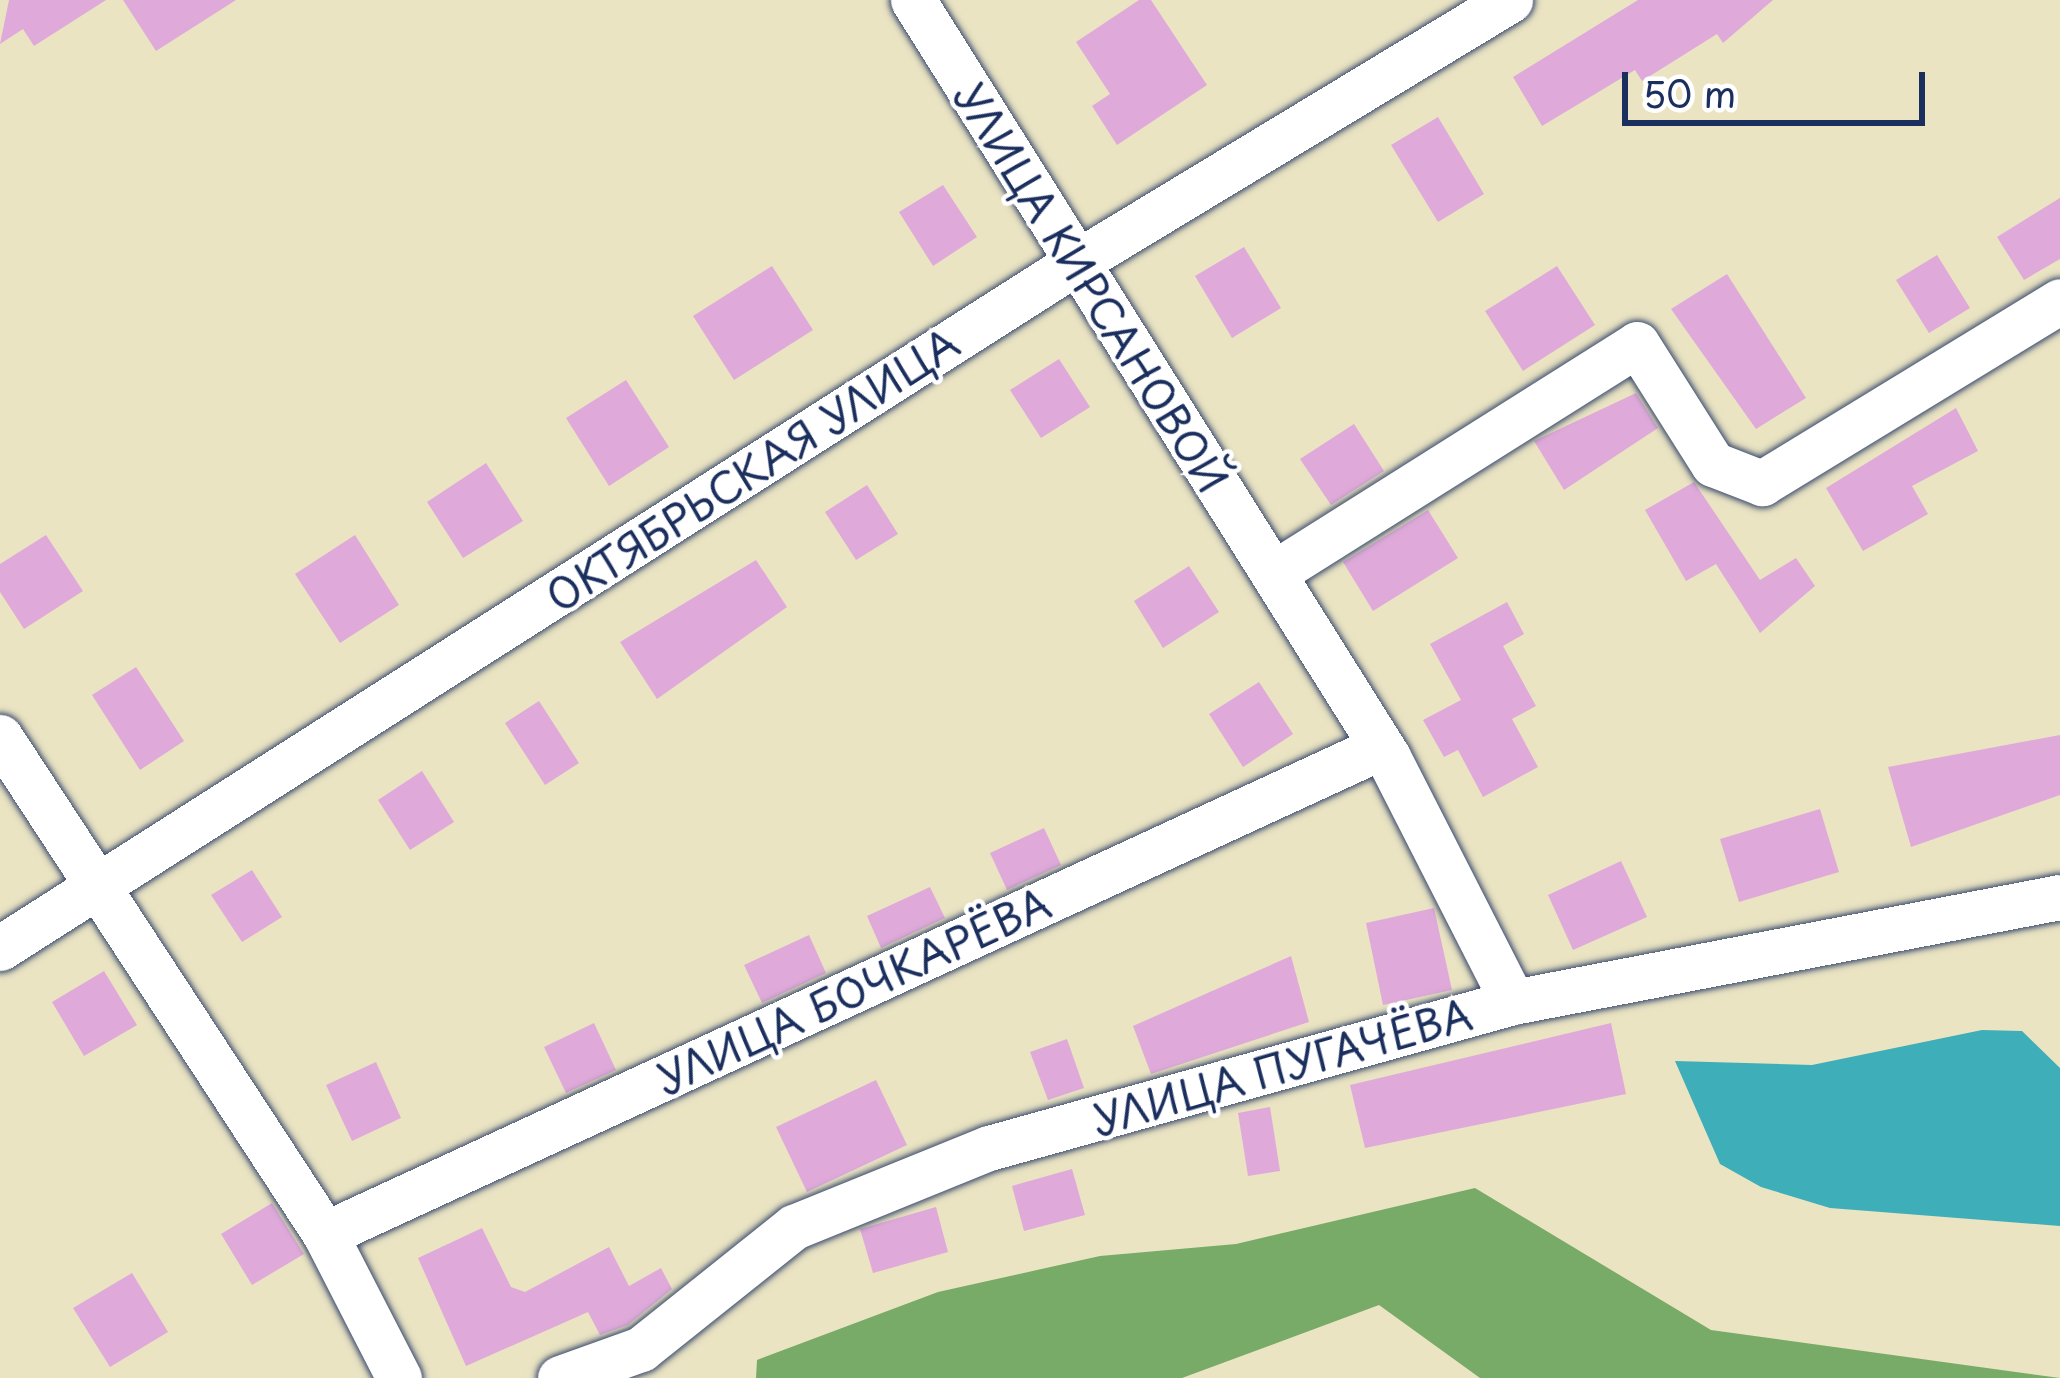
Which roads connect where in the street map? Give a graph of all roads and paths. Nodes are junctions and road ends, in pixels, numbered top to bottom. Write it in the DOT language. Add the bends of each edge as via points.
graph roads {
  1 [pos="913,0"];
  2 [pos="1510,0"];
  3 [pos="1072,265"];
  4 [pos="2060,301"];
  5 [pos="1274,573"];
  6 [pos="0,737"];
  7 [pos="1381,747"];
  8 [pos="103,885"];
  9 [pos="2060,897"];
  10 [pos="0,948"];
  11 [pos="1513,1002"];
  12 [pos="325,1234"];
  13 [pos="399,1378"];
  14 [pos="560,1378"];
  1 -- 3 [label="street, УЛИЦА КИРСАНОВОЙ"];
  2 -- 3 [label="street, ОКТЯБРЬСКАЯ УЛИЦА"];
  3 -- 5 [label="street, УЛИЦА КИРСАНОВОЙ"];
  3 -- 8 [label="street, ОКТЯБРЬСКАЯ УЛИЦА"];
  4 -- 5 [label="street" via="1762,483 1713,464 1637,344"];
  5 -- 7 [label="street, УЛИЦА КИРСАНОВОЙ"];
  6 -- 8 [label="street"];
  7 -- 11 [label="street, УЛИЦА КИРСАНОВОЙ"];
  7 -- 12 [label="street, УЛИЦА БОЧКАРЁВА"];
  8 -- 10 [label="street, ОКТЯБРЬСКАЯ УЛИЦА"];
  8 -- 12 [label="street"];
  9 -- 11 [label="street, УЛИЦА ПУГАЧЁВА"];
  11 -- 14 [label="street, УЛИЦА ПУГАЧЁВА" via="989,1148 794,1227 641,1349"];
  12 -- 13 [label="street"];
}
